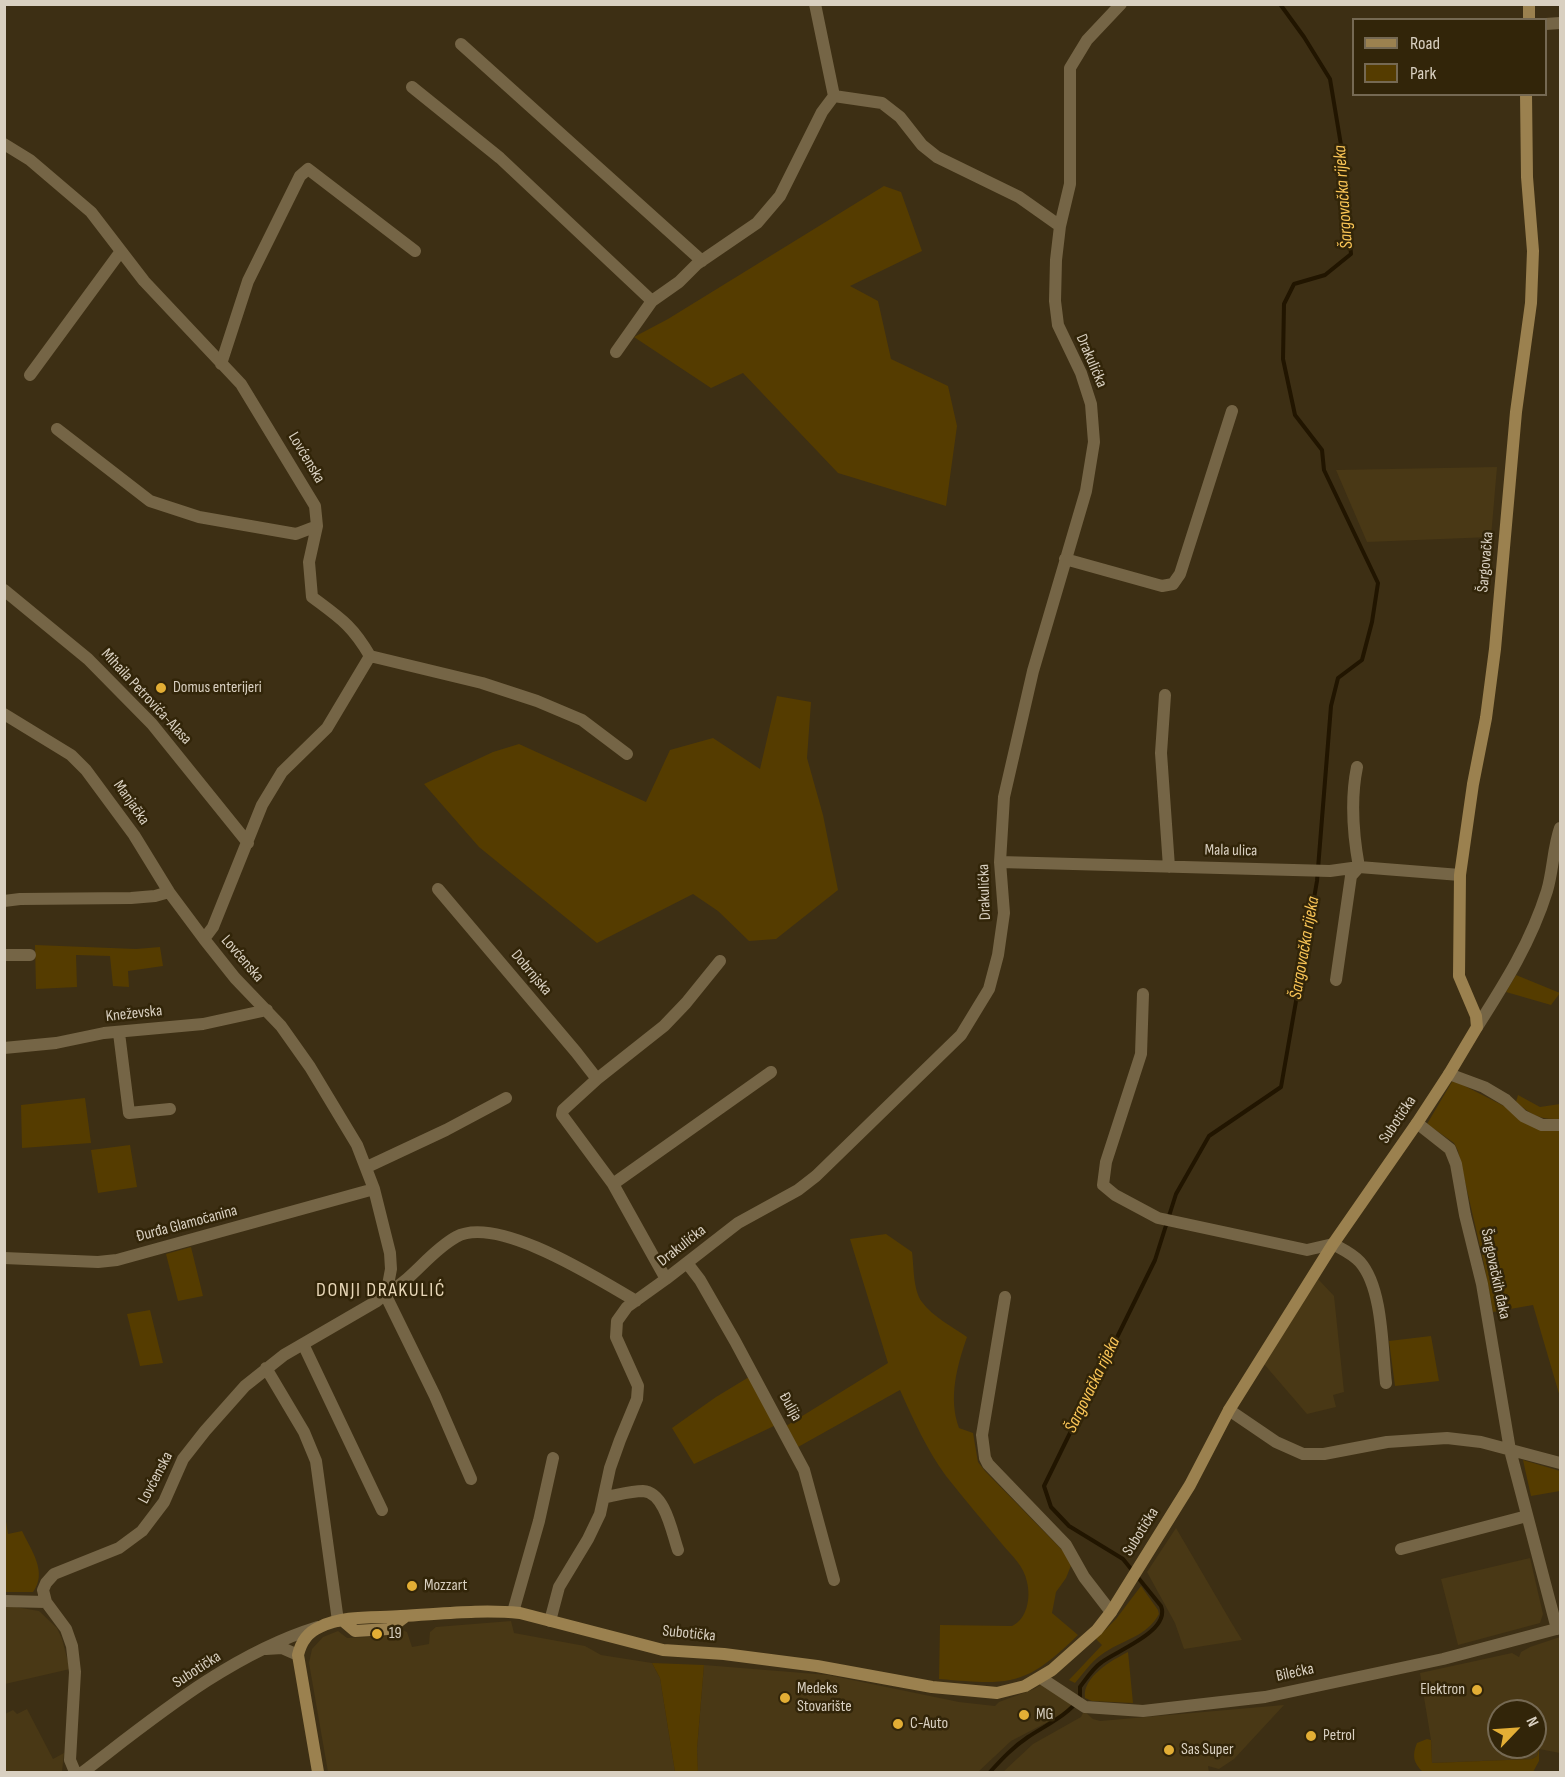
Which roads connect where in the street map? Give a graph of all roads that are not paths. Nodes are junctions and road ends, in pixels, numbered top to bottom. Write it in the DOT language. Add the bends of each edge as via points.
graph roads {
  1 [pos="815,4"];
  2 [pos="1121,4"];
  3 [pos="461,44"];
  4 [pos="412,87"];
  5 [pos="834,96"];
  6 [pos="1526,96"];
  7 [pos="4,144"];
  8 [pos="1060,226"];
  9 [pos="415,250"];
  10 [pos="121,251"];
  11 [pos="702,261"];
  12 [pos="652,301"];
  13 [pos="616,352"];
  14 [pos="221,364"];
  15 [pos="30,375"];
  16 [pos="1232,411"];
  17 [pos="57,429"];
  18 [pos="317,526"];
  19 [pos="1065,560"];
  20 [pos="4,590"];
  21 [pos="370,656"];
  22 [pos="1165,695"];
  23 [pos="4,714"];
  24 [pos="627,753"];
  25 [pos="1357,767"];
  26 [pos="1560,828"];
  27 [pos="248,843"];
  28 [pos="1000,862"];
  29 [pos="1169,867"];
  30 [pos="1359,867"];
  31 [pos="1460,874"];
  32 [pos="438,889"];
  33 [pos="169,892"];
  34 [pos="4,901"];
  35 [pos="204,939"];
  36 [pos="4,955"];
  37 [pos="30,955"];
  38 [pos="720,961"];
  39 [pos="1336,980"];
  40 [pos="1143,994"];
  41 [pos="267,1010"];
  42 [pos="1477,1027"];
  43 [pos="119,1033"];
  44 [pos="4,1048"];
  45 [pos="771,1072"];
  46 [pos="1449,1074"];
  47 [pos="597,1079"];
  48 [pos="507,1098"];
  49 [pos="170,1109"];
  50 [pos="1417,1123"];
  51 [pos="1560,1125"];
  52 [pos="368,1167"];
  53 [pos="613,1184"];
  54 [pos="374,1189"];
  55 [pos="1333,1244"];
  56 [pos="4,1258"];
  57 [pos="687,1263"];
  58 [pos="666,1280"];
  59 [pos="385,1294"];
  60 [pos="1005,1297"];
  61 [pos="636,1300"];
  62 [pos="303,1344"];
  63 [pos="266,1368"];
  64 [pos="1386,1383"];
  65 [pos="1229,1410"];
  66 [pos="1510,1450"];
  67 [pos="553,1458"];
  68 [pos="1560,1463"];
  69 [pos="471,1479"];
  70 [pos="605,1497"];
  71 [pos="382,1510"];
  72 [pos="1527,1516"];
  73 [pos="1401,1549"];
  74 [pos="678,1550"];
  75 [pos="834,1580"];
  76 [pos="4,1601"];
  77 [pos="46,1602"];
  78 [pos="513,1612"];
  79 [pos="1112,1612"];
  80 [pos="340,1621"];
  81 [pos="550,1621"];
  82 [pos="320,1627"];
  83 [pos="1559,1628"];
  84 [pos="262,1649"];
  85 [pos="298,1655"];
  86 [pos="1041,1678"];
  87 [pos="75,1773"];
  88 [pos="83,1773"];
  89 [pos="318,1773"];
  1 -- 5 [label="street"];
  2 -- 8 [label="street, Drakulićka" via="1087,40 1070,68 1070,184"];
  3 -- 11 [label="street"];
  4 -- 12 [label="street" via="500,158"];
  5 -- 8 [label="street" via="882,103 937,157 1019,197"];
  5 -- 11 [label="street" via="780,196 757,223"];
  6 -- 31 [label="street, Šargovačka" via="1533,251 1531,303 1516,412 1486,718"];
  7 -- 10 [label="street, Lovćenska" via="30,160 91,212"];
  8 -- 19 [label="street, Drakulićka" via="1055,301 1058,325 1091,404 1094,442 1086,491"];
  9 -- 14 [label="street" via="309,169 300,176 248,281"];
  10 -- 14 [label="street, Lovćenska"];
  10 -- 15 [label="street"];
  11 -- 12 [label="street"];
  12 -- 13 [label="street"];
  14 -- 18 [label="street, Lovćenska" via="241,384 309,494"];
  16 -- 19 [label="street" via="1180,574 1173,584 1162,586"];
  17 -- 18 [label="street" via="150,501 199,517 296,534"];
  18 -- 21 [label="street, Lovćenska" via="309,562 312,597 350,625"];
  19 -- 28 [label="street, Drakulićka" via="1033,671 1004,797"];
  20 -- 27 [label="street, Mihaila Petrovića-Alasa" via="88,659 152,724"];
  21 -- 24 [label="street" via="482,683 537,701 582,720"];
  21 -- 27 [label="street, Lovćenska" via="327,728 282,772 262,805"];
  22 -- 29 [label="street" via="1161,753"];
  23 -- 33 [label="street, Manjačka" via="71,755 86,770 134,834"];
  25 -- 30 [label="street" via="1353,835"];
  26 -- 42 [label="street, Subotička" via="1546,893 1531,934"];
  27 -- 35 [label="street, Lovćenska" via="213,927"];
  28 -- 29 [label="street, Mala ulica"];
  28 -- 57 [label="street, Drakulićka" via="1004,913 1001,945 989,989 961,1035 816,1176 738,1223"];
  29 -- 30 [label="street, Mala ulica" via="1330,871"];
  30 -- 31 [label="street, Mala ulica"];
  30 -- 39 [label="street" via="1351,876"];
  31 -- 42 [label="street, Šargovačka" via="1459,976"];
  32 -- 47 [label="street, Dobrnjska"];
  33 -- 34 [label="street" via="130,898"];
  33 -- 35 [label="street, Manjačka"];
  35 -- 41 [label="street, Lovćenska"];
  36 -- 37 [label="street"];
  38 -- 47 [label="street" via="664,1026"];
  40 -- 55 [label="street" via="1141,1054 1106,1162 1103,1185 1158,1218 1307,1250"];
  41 -- 43 [label="street, Kneževska" via="203,1024"];
  41 -- 52 [label="street, Lovćenska" via="310,1066"];
  42 -- 46 [label="street, Subotička"];
  43 -- 44 [label="street, Kneževska"];
  43 -- 49 [label="street" via="129,1113"];
  45 -- 53 [label="street"];
  46 -- 50 [label="street, Subotička"];
  46 -- 51 [label="street" via="1506,1100 1522,1116 1542,1125"];
  47 -- 53 [label="street" via="562,1115"];
  48 -- 52 [label="street"];
  50 -- 55 [label="street, Subotička"];
  50 -- 66 [label="street, Šargovačkih đaka" via="1444,1143 1453,1156 1482,1284"];
  52 -- 54 [label="street, Lovćenska"];
  53 -- 58 [label="street"];
  54 -- 56 [label="street, Đurđa Glamočanina" via="117,1260"];
  54 -- 59 [label="street, Lovćenska" via="391,1262"];
  55 -- 64 [label="street" via="1359,1262 1371,1280"];
  55 -- 65 [label="street, Subotička"];
  57 -- 58 [label="street, Drakulićka"];
  57 -- 75 [label="street, Đulija" via="706,1290 804,1470"];
  58 -- 61 [label="street, Drakulićka"];
  59 -- 61 [label="street" via="454,1238 478,1231 534,1246"];
  59 -- 62 [label="street, Lovćenska"];
  59 -- 69 [label="street"];
  60 -- 79 [label="street" via="982,1435 985,1458 1066,1545 1084,1577"];
  61 -- 70 [label="street, Drakulićka" via="620,1314 615,1330 638,1386 638,1400 610,1468"];
  62 -- 63 [label="street, Lovćenska"];
  62 -- 71 [label="street"];
  63 -- 77 [label="street, Lovćenska" via="244,1386 183,1459 164,1502 142,1531 119,1548 54,1574 43,1590"];
  63 -- 80 [label="street" via="304,1432 316,1461"];
  65 -- 66 [label="street" via="1276,1442 1302,1454 1447,1438"];
  65 -- 79 [label="street, Subotička" via="1190,1485"];
  66 -- 68 [label="street"];
  66 -- 72 [label="street, Šargovačkih đaka"];
  67 -- 78 [label="street"];
  70 -- 74 [label="street" via="645,1491 659,1498"];
  70 -- 81 [label="street, Drakulićka" via="595,1527 559,1587"];
  72 -- 73 [label="street"];
  72 -- 83 [label="street, Šargovačkih đaka"];
  76 -- 77 [label="street"];
  77 -- 87 [label="street" via="66,1629 72,1646 75,1672 70,1760"];
  78 -- 80 [label="street, Subotička"];
  78 -- 81 [label="street, Subotička"];
  79 -- 86 [label="street, Subotička" via="1080,1646"];
  80 -- 82 [label="street, Subotička"];
  81 -- 86 [label="street, Subotička" via="663,1650 817,1666 960,1690 997,1693"];
  82 -- 84 [label="street, Subotička"];
  82 -- 85 [label="street" via="304,1640"];
  83 -- 86 [label="street, Bilećka" via="1443,1659 1265,1697 1143,1711 1085,1707"];
  84 -- 85 [label="street" via="282,1648"];
  84 -- 88 [label="street, Subotička" via="190,1692"];
  85 -- 89 [label="street"];
}
